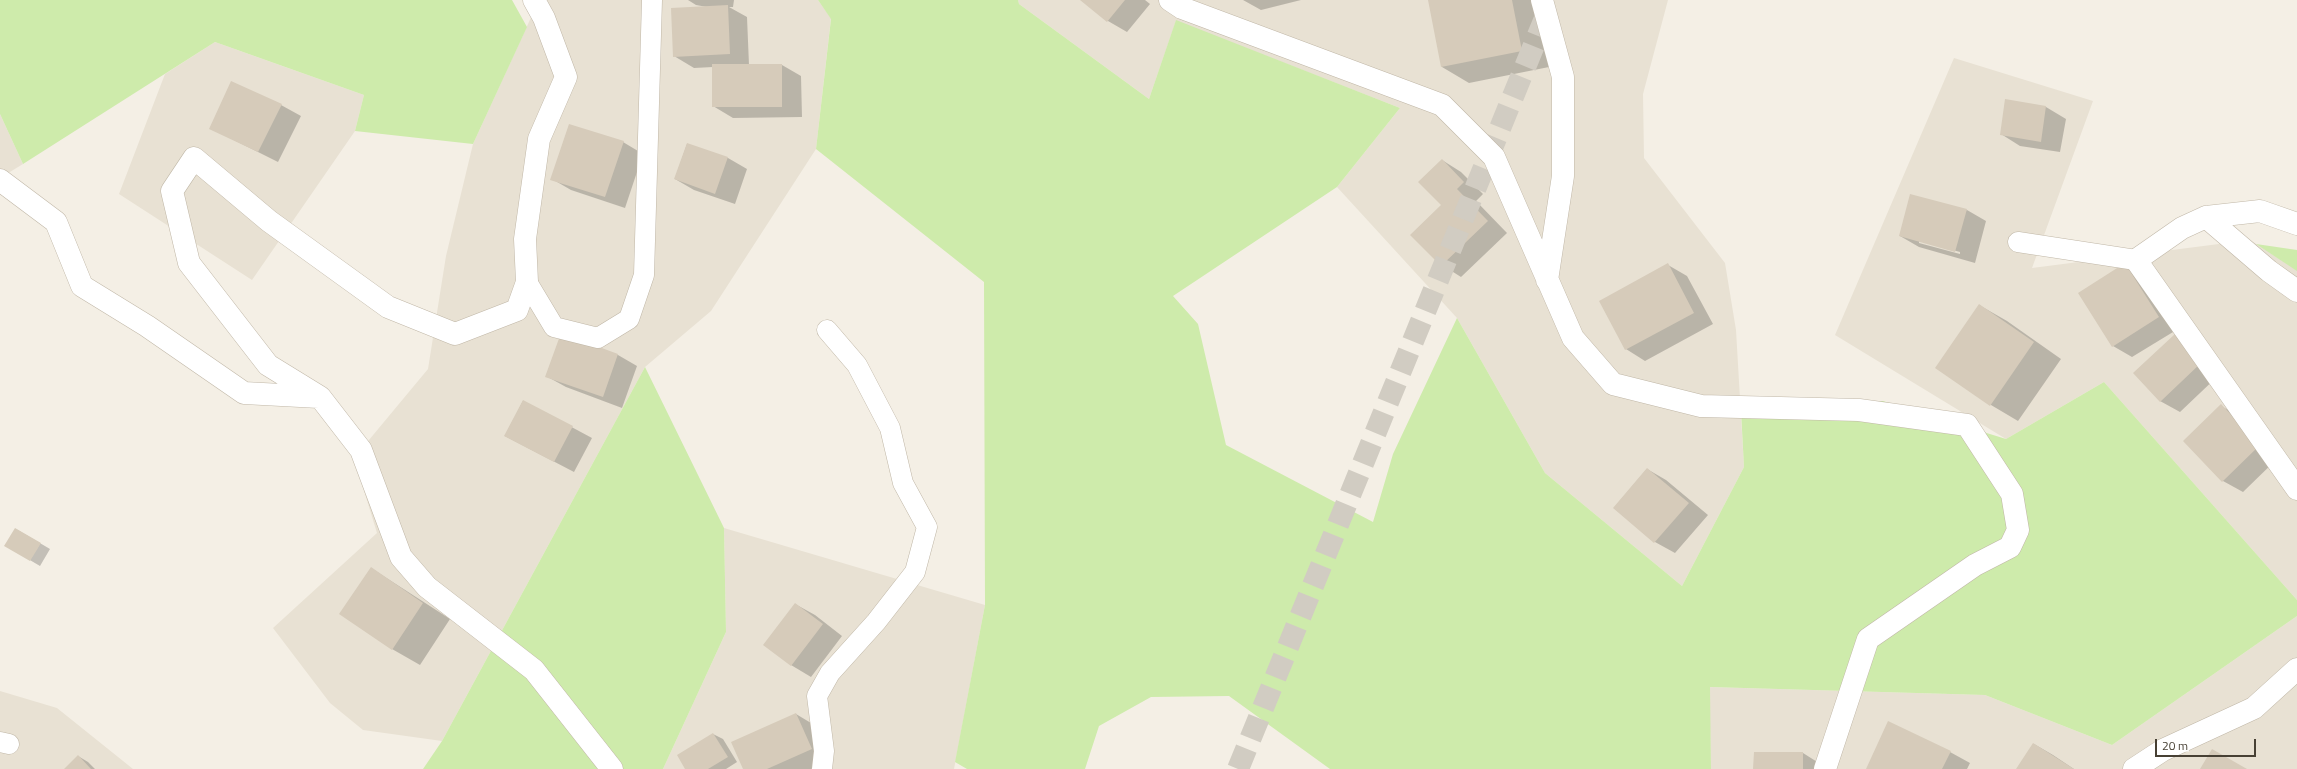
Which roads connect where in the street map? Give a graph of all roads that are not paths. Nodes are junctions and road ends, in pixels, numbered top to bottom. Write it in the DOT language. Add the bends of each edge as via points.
graph roads {
  1 [pos="534,0"];
  2 [pos="652,0"];
  3 [pos="1170,0"];
  4 [pos="1542,0"];
  5 [pos="0,180"];
  6 [pos="2206,217"];
  7 [pos="2297,224"];
  8 [pos="2018,242"];
  9 [pos="2136,260"];
  10 [pos="1546,280"];
  11 [pos="527,282"];
  12 [pos="2297,291"];
  13 [pos="827,330"];
  14 [pos="320,397"];
  15 [pos="2297,489"];
  16 [pos="2297,669"];
  17 [pos="612,769"];
  18 [pos="822,769"];
  19 [pos="1825,769"];
  20 [pos="2134,769"];
  1 -- 11 [label="street" via="544,18 566,77 539,139 525,239"];
  2 -- 11 [label="lane" via="644,275 629,319 598,338 554,327"];
  3 -- 10 [label="street" via="1182,8 1442,104 1494,157"];
  4 -- 10 [label="street" via="1563,77 1563,176"];
  5 -- 14 [label="street" via="56,222 82,286 147,326 244,393"];
  6 -- 7 [label="street" via="2260,212"];
  6 -- 9 [label="street" via="2182,228"];
  6 -- 12 [label="street" via="2269,271"];
  8 -- 9 [label="lane"];
  9 -- 15 [label="street"];
  10 -- 19 [label="street" via="1573,338 1612,384 1701,406 1859,410 1967,425 2012,494 2018,530 2010,547 1975,565 1868,639"];
  11 -- 14 [label="street" via="517,310 455,334 388,307 269,221 194,158 172,191 189,263 268,365"];
  13 -- 18 [label="lane" via="857,365 890,428 903,483 927,527 915,572 876,622 830,673 817,696 824,751"];
  14 -- 17 [label="street" via="362,450 401,557 427,587 534,670"];
  16 -- 20 [label="street" via="2254,708 2163,750"];
}
